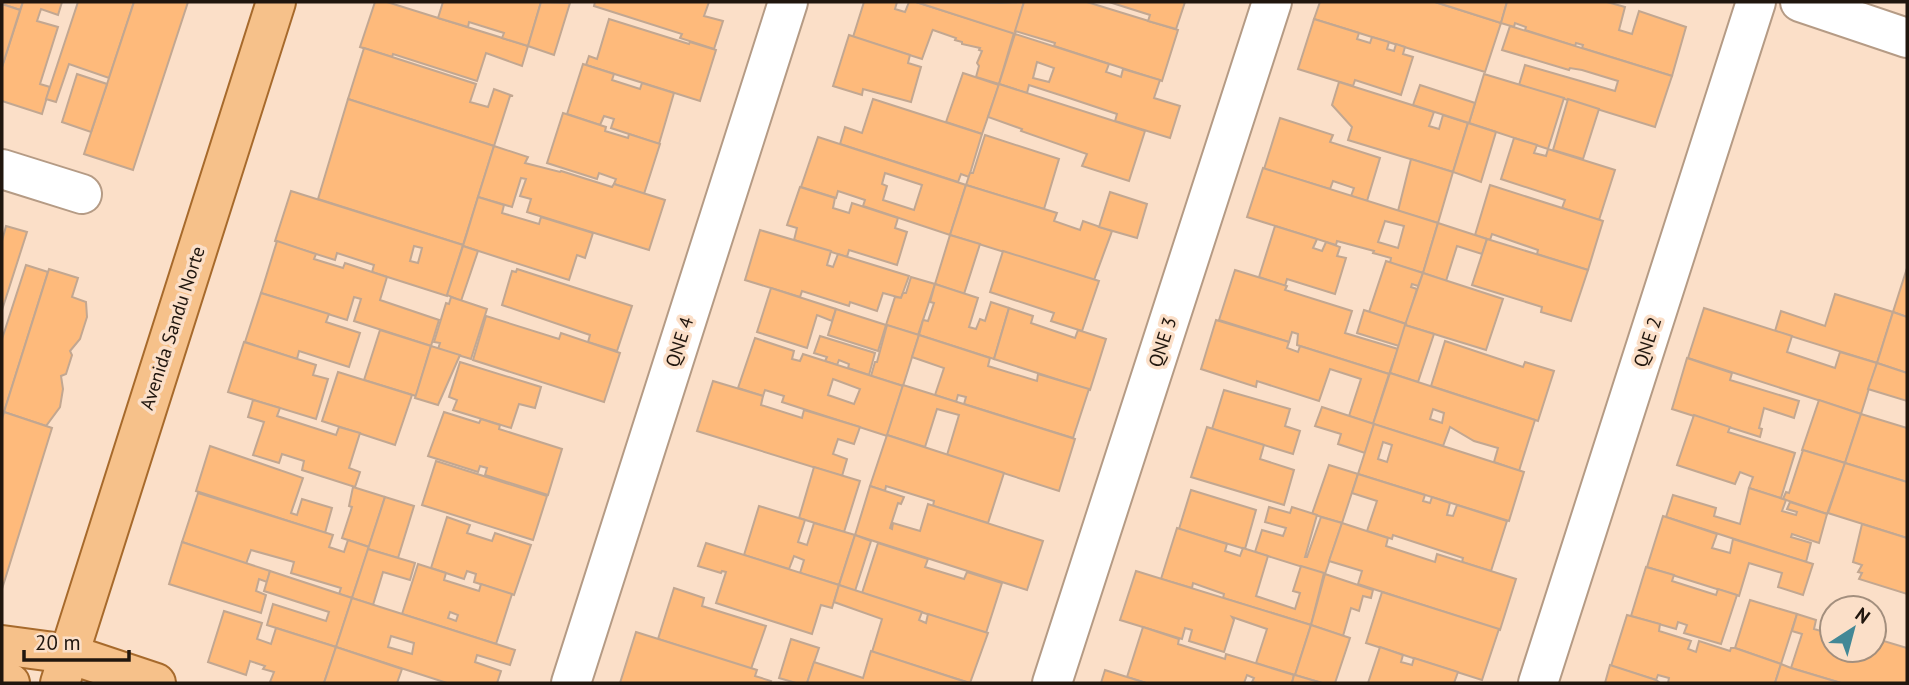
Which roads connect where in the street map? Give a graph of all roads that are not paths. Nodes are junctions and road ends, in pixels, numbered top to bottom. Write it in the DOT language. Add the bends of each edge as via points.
graph roads {
  1 [pos="276,2"];
  2 [pos="788,2"];
  3 [pos="1272,2"];
  4 [pos="1756,2"];
  5 [pos="1800,2"];
  6 [pos="1907,38"];
  7 [pos="2,169"];
  8 [pos="82,194"];
  9 [pos="2,645"];
  10 [pos="64,669"];
  11 [pos="2,679"];
  12 [pos="10,683"];
  13 [pos="156,683"];
  14 [pos="571,683"];
  15 [pos="1052,683"];
  16 [pos="1538,683"];
  1 -- 10 [label="main road, Avenida Sandu Norte"];
  2 -- 14 [label="street, QNE 4"];
  3 -- 15 [label="street, QNE 3"];
  4 -- 16 [label="street, QNE 2"];
  5 -- 6 [label="street"];
  7 -- 8 [label="street"];
  9 -- 10 [label="main road"];
  10 -- 13 [label="main road"];
  11 -- 12 [label="main road"];
}
